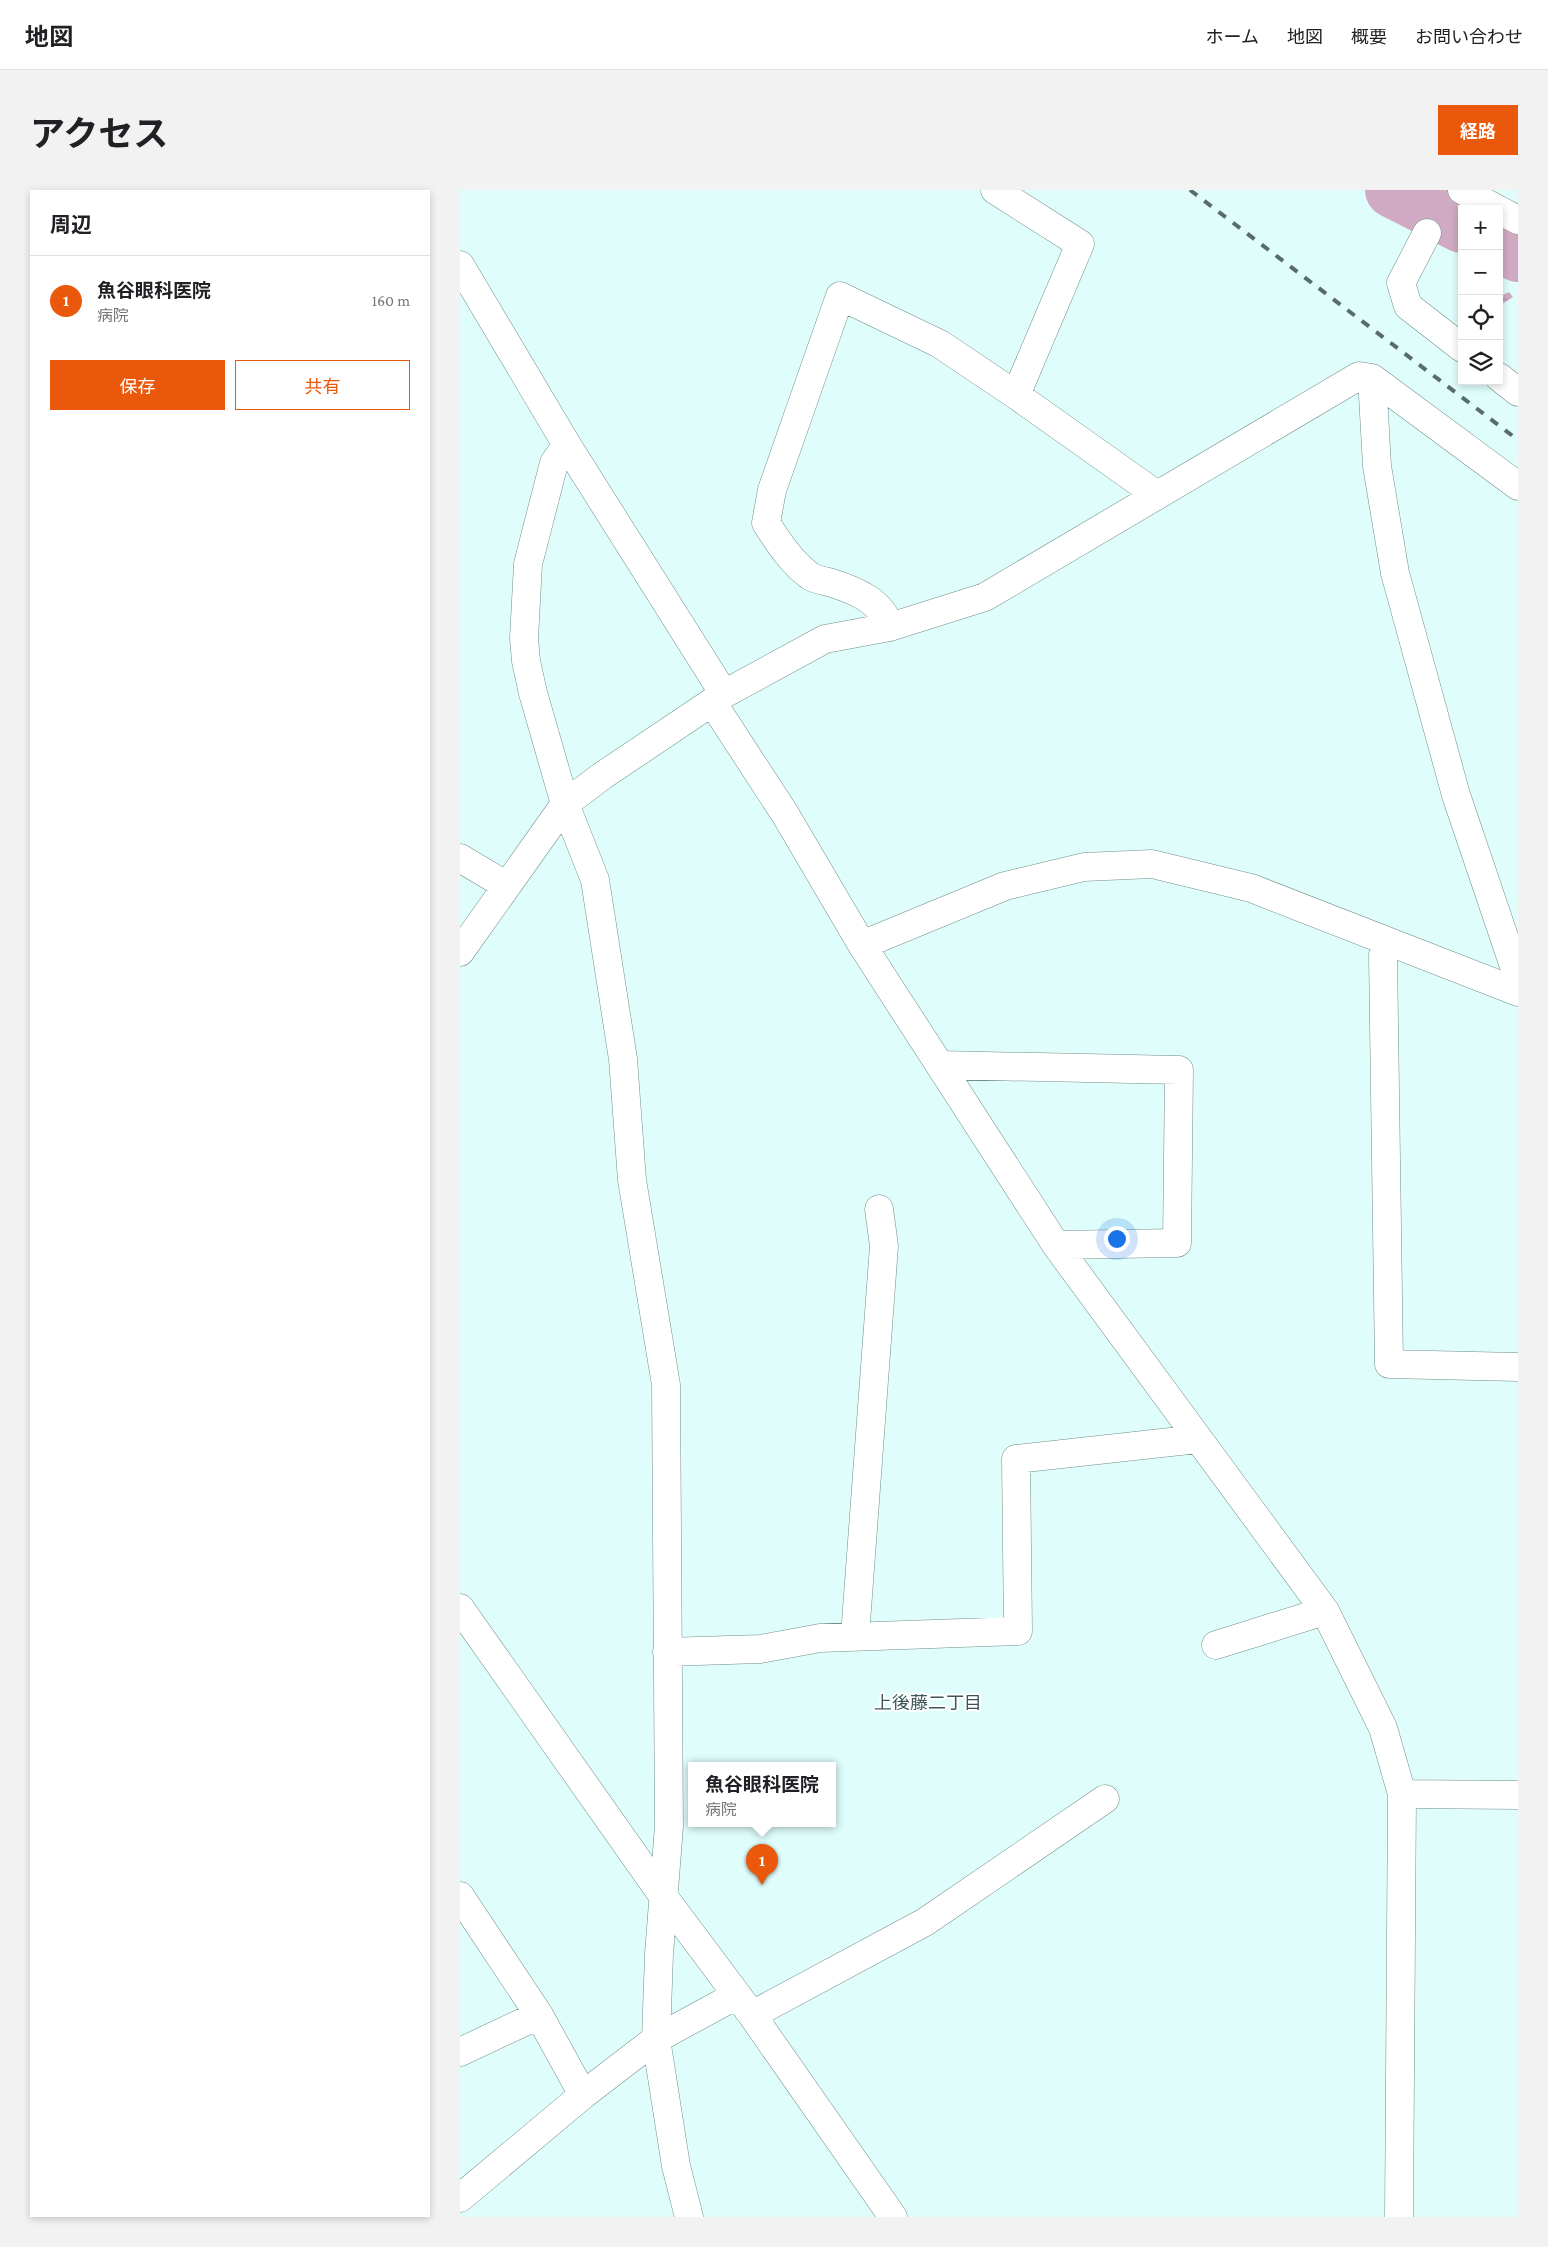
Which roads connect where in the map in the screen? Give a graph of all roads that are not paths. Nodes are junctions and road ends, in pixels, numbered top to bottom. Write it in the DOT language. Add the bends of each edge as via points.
graph roads {
  1 [pos="995,190"];
  2 [pos="1462,190"];
  3 [pos="1490,205"];
  4 [pos="1503,212"];
  5 [pos="1518,220"];
  6 [pos="1427,233"];
  7 [pos="460,265"];
  8 [pos="1458,345"];
  9 [pos="1372,378"];
  10 [pos="1503,380"];
  11 [pos="1518,392"];
  12 [pos="1016,395"];
  13 [pos="567,445"];
  14 [pos="1518,486"];
  15 [pos="1157,495"];
  16 [pos="890,627"];
  17 [pos="718,698"];
  18 [pos="565,804"];
  19 [pos="460,858"];
  20 [pos="508,886"];
  21 [pos="1388,941"];
  22 [pos="862,945"];
  23 [pos="460,952"];
  24 [pos="1518,986"];
  25 [pos="1518,992"];
  26 [pos="940,1065"];
  27 [pos="878,1209"];
  28 [pos="1056,1245"];
  29 [pos="1518,1367"];
  30 [pos="1198,1439"];
  31 [pos="460,1608"];
  32 [pos="1325,1611"];
  33 [pos="854,1636"];
  34 [pos="1216,1645"];
  35 [pos="667,1652"];
  36 [pos="1402,1794"];
  37 [pos="1518,1795"];
  38 [pos="1105,1799"];
  39 [pos="460,1896"];
  40 [pos="663,1896"];
  41 [pos="744,2005"];
  42 [pos="539,2015"];
  43 [pos="656,2039"];
  44 [pos="460,2052"];
  45 [pos="583,2095"];
  46 [pos="460,2198"];
  47 [pos="689,2217"];
  48 [pos="893,2217"];
  49 [pos="1398,2217"];
  1 -- 12 [label="street" via="1080,244"];
  2 -- 3 [label="street"];
  4 -- 5 [label="street"];
  6 -- 8 [label="street" via="1401,283 1408,306"];
  7 -- 13 [label="street"];
  9 -- 14 [label="street"];
  9 -- 15 [label="street" via="1359,376"];
  9 -- 24 [label="street" via="1377,466 1395,573 1456,795"];
  10 -- 11 [label="street"];
  12 -- 15 [label="street"];
  12 -- 16 [label="street" via="940,344 840,296 772,490 766,524 782,549 811,576 851,589 878,605"];
  13 -- 17 [label="street"];
  13 -- 18 [label="street" via="554,463 528,564 524,638 533,693"];
  15 -- 16 [label="street" via="984,597"];
  16 -- 17 [label="street" via="825,639"];
  17 -- 18 [label="street"];
  17 -- 22 [label="street"];
  18 -- 20 [label="street"];
  18 -- 35 [label="street" via="595,880 623,1059 632,1180 666,1385"];
  19 -- 20 [label="street"];
  20 -- 23 [label="street"];
  21 -- 22 [label="street" via="1251,888 1152,864 1084,867 1005,886"];
  21 -- 25 [label="street"];
  21 -- 29 [label="street" via="1383,955 1389,1364"];
  22 -- 26 [label="street"];
  26 -- 28 [label="street"];
  26 -- 28 [label="street" via="1179,1070 1177,1243"];
  27 -- 33 [label="street" via="884,1246"];
  28 -- 30 [label="street"];
  30 -- 32 [label="street"];
  30 -- 33 [label="street" via="1016,1459 1018,1631"];
  31 -- 40 [label="street"];
  32 -- 34 [label="street"];
  32 -- 36 [label="street" via="1383,1728"];
  33 -- 35 [label="street" via="760,1648"];
  35 -- 40 [label="street" via="669,1826"];
  36 -- 37 [label="street"];
  36 -- 49 [label="street"];
  38 -- 41 [label="street" via="925,1922"];
  39 -- 42 [label="street"];
  40 -- 41 [label="street"];
  40 -- 43 [label="street"];
  41 -- 43 [label="street"];
  41 -- 48 [label="street"];
  42 -- 44 [label="street"];
  42 -- 45 [label="street"];
  43 -- 45 [label="street"];
  43 -- 47 [label="street" via="676,2166"];
  45 -- 46 [label="street"];
}
